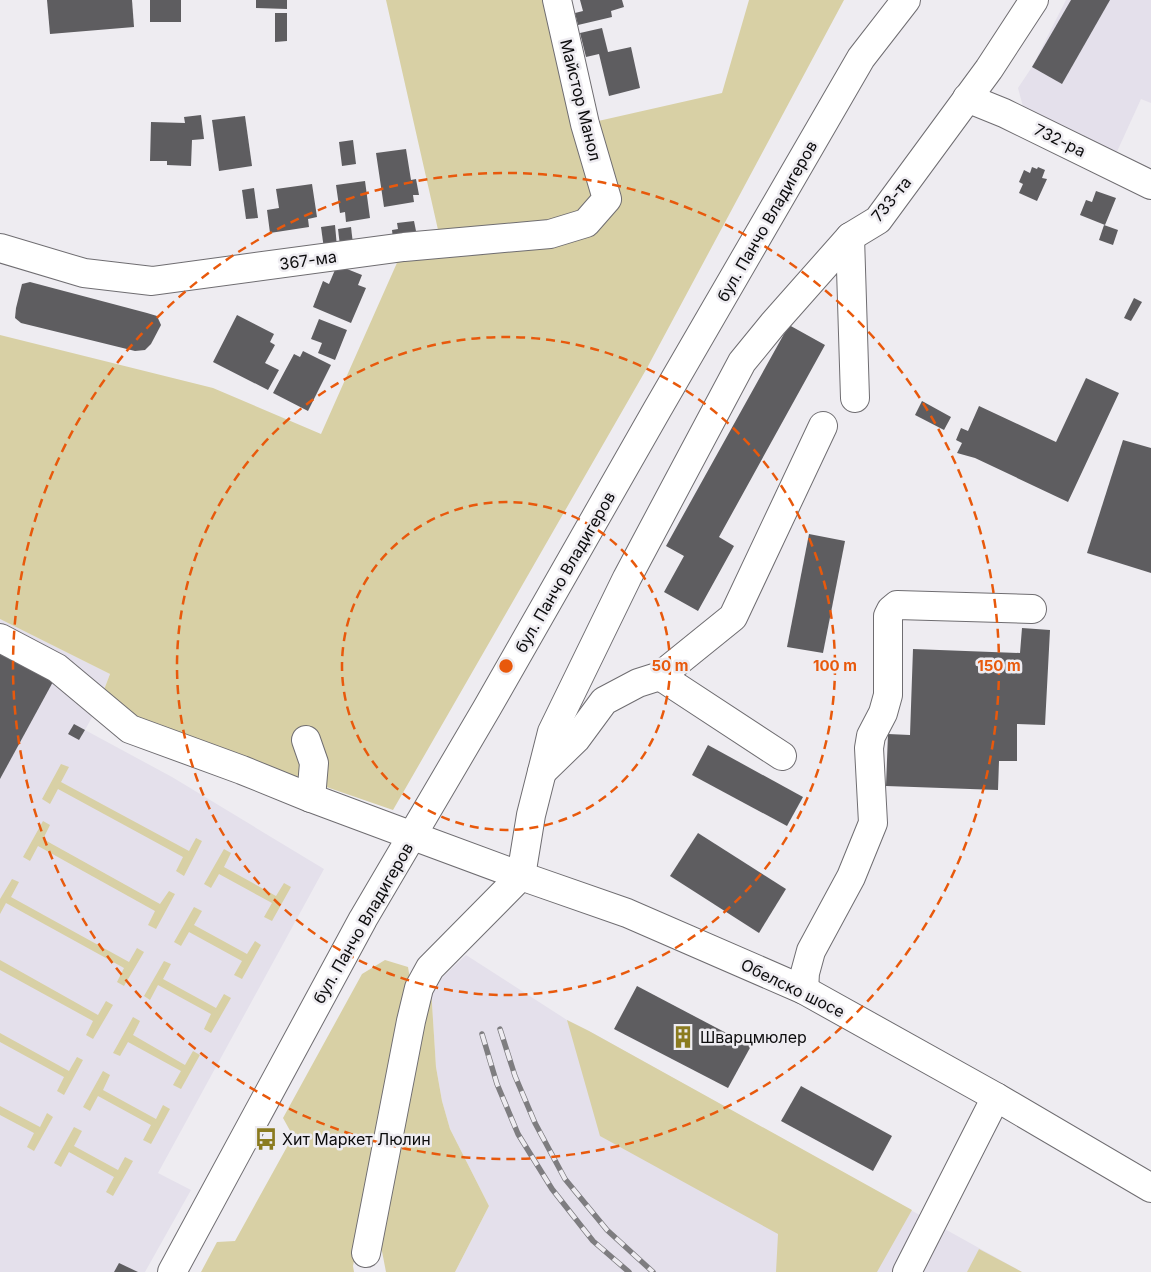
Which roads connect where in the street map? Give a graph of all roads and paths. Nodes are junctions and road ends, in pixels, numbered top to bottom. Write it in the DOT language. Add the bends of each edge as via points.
graph roads {
  1 [pos="558,0"];
  2 [pos="881,0"];
  3 [pos="906,0"];
  4 [pos="1034,0"];
  5 [pos="860,58"];
  6 [pos="967,98"];
  7 [pos="1151,185"];
  8 [pos="607,200"];
  9 [pos="850,237"];
  10 [pos="0,248"];
  11 [pos="855,398"];
  12 [pos="823,426"];
  13 [pos="1032,609"];
  14 [pos="0,638"];
  15 [pos="660,676"];
  16 [pos="306,740"];
  17 [pos="782,756"];
  18 [pos="541,773"];
  19 [pos="311,798"];
  20 [pos="412,836"];
  21 [pos="521,876"];
  22 [pos="804,990"];
  23 [pos="996,1096"];
  24 [pos="1151,1188"];
  25 [pos="366,1253"];
  26 [pos="172,1272"];
  27 [pos="907,1272"];
  1 -- 8 [label="street, Майстор Манол" via="585,124"];
  2 -- 5 [label="street, бул. Панчо Владигеров"];
  3 -- 5 [label="street, бул. Панчо Владигеров"];
  4 -- 6 [label="street, 733-та"];
  5 -- 20 [label="street, бул. Панчо Владигеров"];
  6 -- 7 [label="street, 732-ра"];
  6 -- 9 [label="street, 733-та" via="878,220"];
  8 -- 10 [label="street, 367-ма" via="586,223 550,234 404,246 152,281 84,273"];
  9 -- 11 [label="street"];
  9 -- 18 [label="street, 733-та" via="742,362 623,587 552,732"];
  12 -- 15 [label="street" via="733,616"];
  13 -- 22 [label="street" via="897,605 891,610 888,616 888,695 869,748 873,822 850,877 811,951"];
  14 -- 19 [label="street, Обелско шосе" via="57,668 130,729"];
  15 -- 17 [label="street"];
  15 -- 18 [label="street" via="638,683 604,701 576,739"];
  16 -- 19 [label="street" via="314,764"];
  18 -- 21 [label="street, 733-та" via="530,815"];
  19 -- 20 [label="street, Обелско шосе"];
  20 -- 21 [label="street, Обелско шосе"];
  20 -- 26 [label="street, бул. Панчо Владигеров" via="363,919"];
  21 -- 22 [label="street, Обелско шосе" via="627,913"];
  21 -- 25 [label="street" via="430,968 419,988"];
  22 -- 23 [label="street, Обелско шосе"];
  23 -- 24 [label="street, Обелско шосе"];
  23 -- 27 [label="street"];
}
